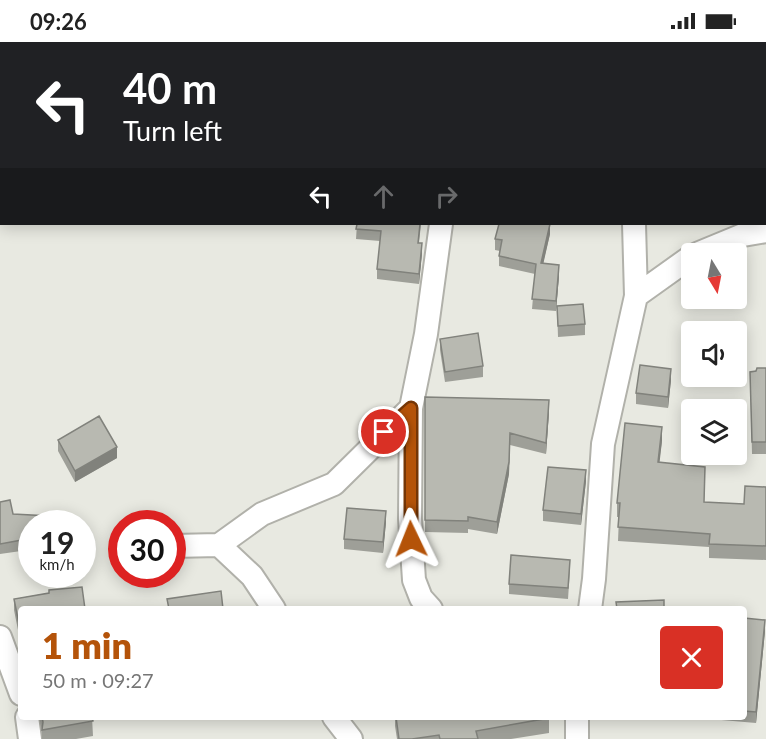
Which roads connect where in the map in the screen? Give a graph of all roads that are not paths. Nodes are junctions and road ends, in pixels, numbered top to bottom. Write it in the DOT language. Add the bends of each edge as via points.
graph roads {
  1 [pos="441,225"];
  2 [pos="634,225"];
  3 [pos="766,231"];
  4 [pos="725,243"];
  5 [pos="681,264"];
  6 [pos="636,296"];
  7 [pos="411,408"];
  8 [pos="219,545"];
  9 [pos="186,546"];
  10 [pos="272,606"];
  11 [pos="428,606"];
  12 [pos="590,606"];
  13 [pos="0,637"];
  14 [pos="18,686"];
  15 [pos="27,720"];
  16 [pos="336,720"];
  17 [pos="577,720"];
  18 [pos="30,739"];
  19 [pos="351,739"];
  20 [pos="577,739"];
  1 -- 7 [label="street"];
  2 -- 6 [label="street"];
  3 -- 4 [label="street"];
  5 -- 6 [label="street"];
  6 -- 12 [label="street" via="603,444"];
  7 -- 8 [label="street" via="334,484 262,513"];
  7 -- 11 [label="street" via="414,580"];
  8 -- 9 [label="street"];
  8 -- 10 [label="street" via="252,576"];
  13 -- 14 [label="street"];
  15 -- 18 [label="street"];
  16 -- 19 [label="street"];
  17 -- 20 [label="street"];
}
